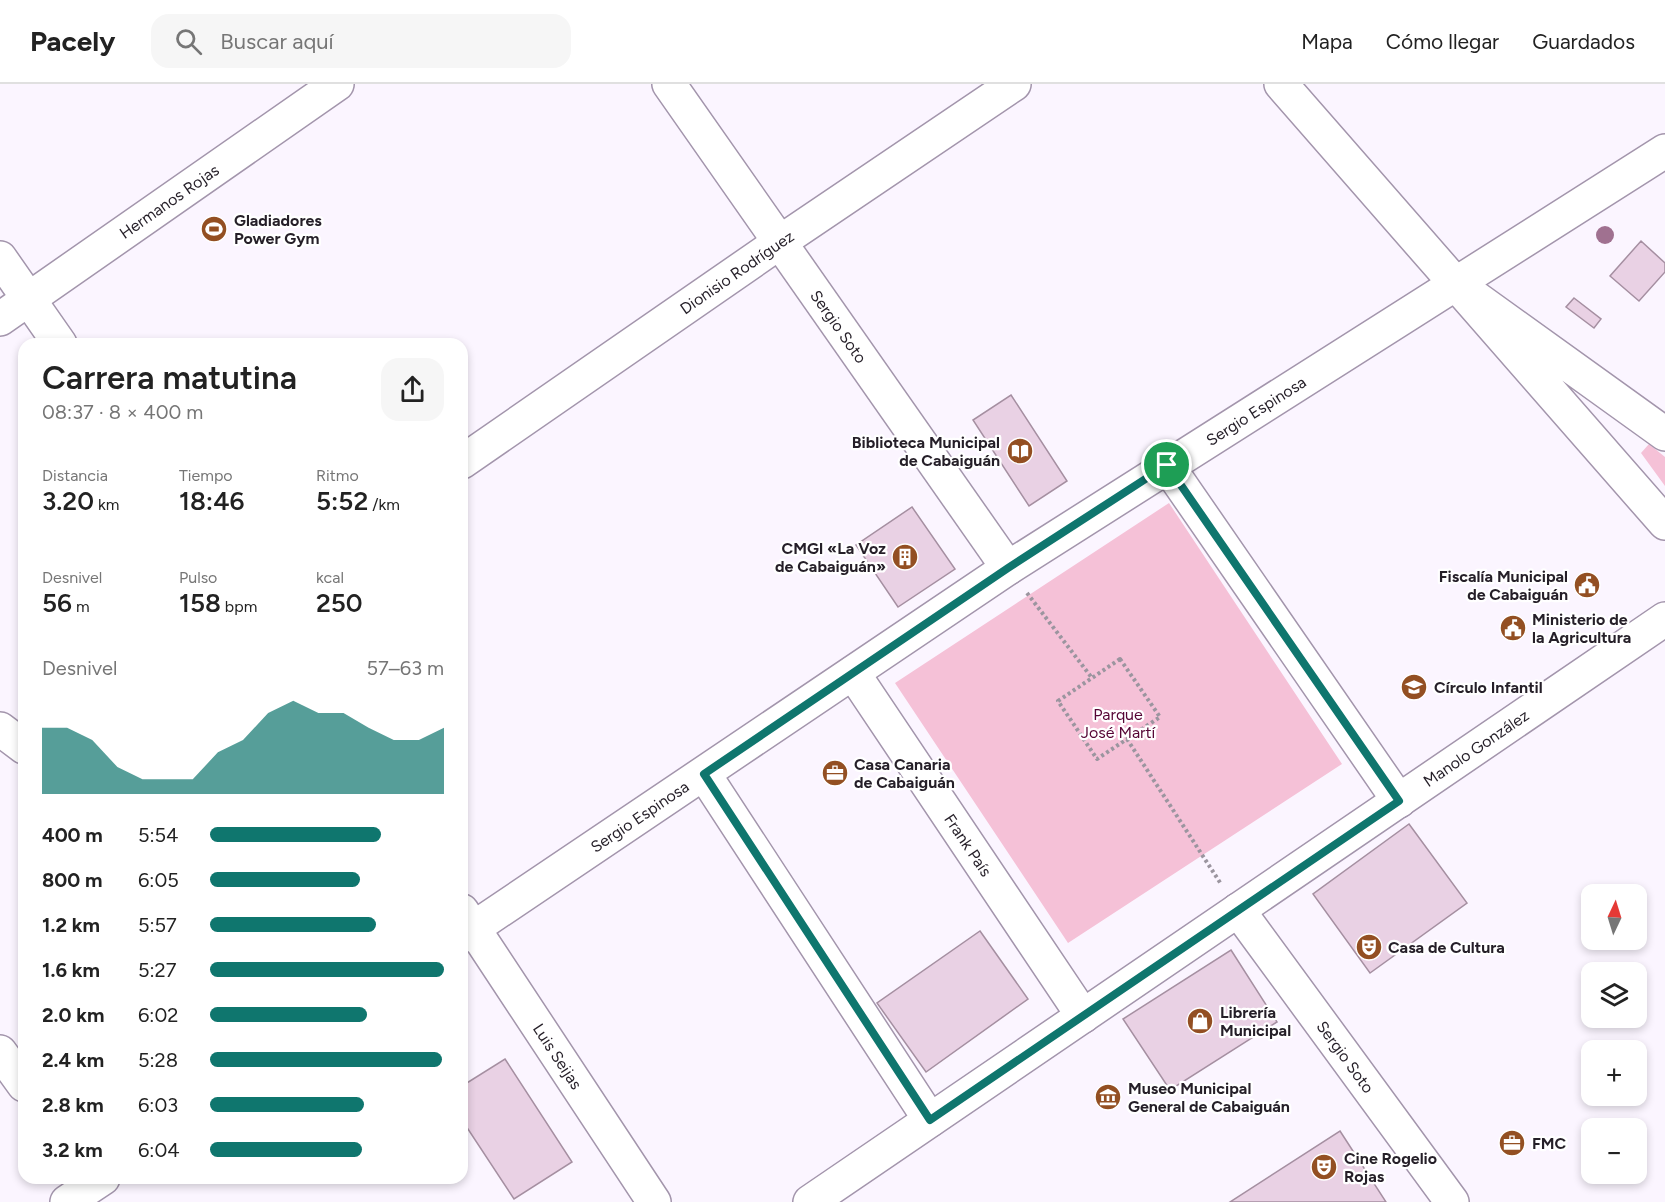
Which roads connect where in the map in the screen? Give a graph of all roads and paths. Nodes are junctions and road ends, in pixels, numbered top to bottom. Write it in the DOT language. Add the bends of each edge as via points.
graph roads {
  1 [pos="337,84"];
  2 [pos="669,84"];
  3 [pos="1014,84"];
  4 [pos="1281,84"];
  5 [pos="1665,151"];
  6 [pos="780,242"];
  7 [pos="0,258"];
  8 [pos="1455,284"];
  9 [pos="28,298"];
  10 [pos="0,319"];
  11 [pos="56,338"];
  12 [pos="1665,434"];
  13 [pos="468,458"];
  14 [pos="1167,465"];
  15 [pos="1665,523"];
  16 [pos="1008,568"];
  17 [pos="1665,619"];
  18 [pos="853,673"];
  19 [pos="1092,678"];
  20 [pos="0,729"];
  21 [pos="1127,739"];
  22 [pos="18,742"];
  23 [pos="704,774"];
  24 [pos="1399,801"];
  25 [pos="1238,910"];
  26 [pos="468,924"];
  27 [pos="468,928"];
  28 [pos="1083,1016"];
  29 [pos="0,1052"];
  30 [pos="18,1077"];
  31 [pos="930,1120"];
  32 [pos="99,1185"];
  33 [pos="68,1202"];
  34 [pos="654,1202"];
  35 [pos="810,1202"];
  36 [pos="1452,1202"];
  1 -- 9 [label="street, Hermanos Rojas"];
  2 -- 6 [label="street, Sergio Soto"];
  3 -- 6 [label="street, Dionisio Rodríguez"];
  4 -- 8 [label="street"];
  5 -- 8 [label="street, Sergio Espinosa"];
  6 -- 13 [label="street, Dionisio Rodríguez"];
  6 -- 16 [label="street, Sergio Soto"];
  7 -- 9 [label="street"];
  8 -- 12 [label="street"];
  8 -- 14 [label="street, Sergio Espinosa"];
  8 -- 15 [label="street"];
  9 -- 10 [label="street, Hermanos Rojas"];
  9 -- 11 [label="street"];
  14 -- 16 [label="street, Sergio Espinosa"];
  14 -- 24 [label="street"];
  16 -- 18 [label="street, Sergio Espinosa"];
  16 -- 19 [label="path"];
  17 -- 24 [label="street, Manolo González"];
  18 -- 23 [label="street, Sergio Espinosa"];
  18 -- 28 [label="street, Frank País"];
  19 -- 21 [label="path" via="1120,659 1160,717"];
  19 -- 21 [label="path" via="1058,701 1097,759"];
  20 -- 22 [label="street"];
  21 -- 25 [label="path"];
  23 -- 26 [label="street, Sergio Espinosa"];
  23 -- 31 [label="street"];
  24 -- 25 [label="street, Manolo González"];
  25 -- 28 [label="street, Manolo González"];
  25 -- 36 [label="street, Sergio Soto"];
  27 -- 34 [label="street, Luis Seijas"];
  28 -- 31 [label="street, Manolo González"];
  29 -- 30 [label="street"];
  31 -- 35 [label="street, Manolo González"];
  32 -- 33 [label="street"];
}
